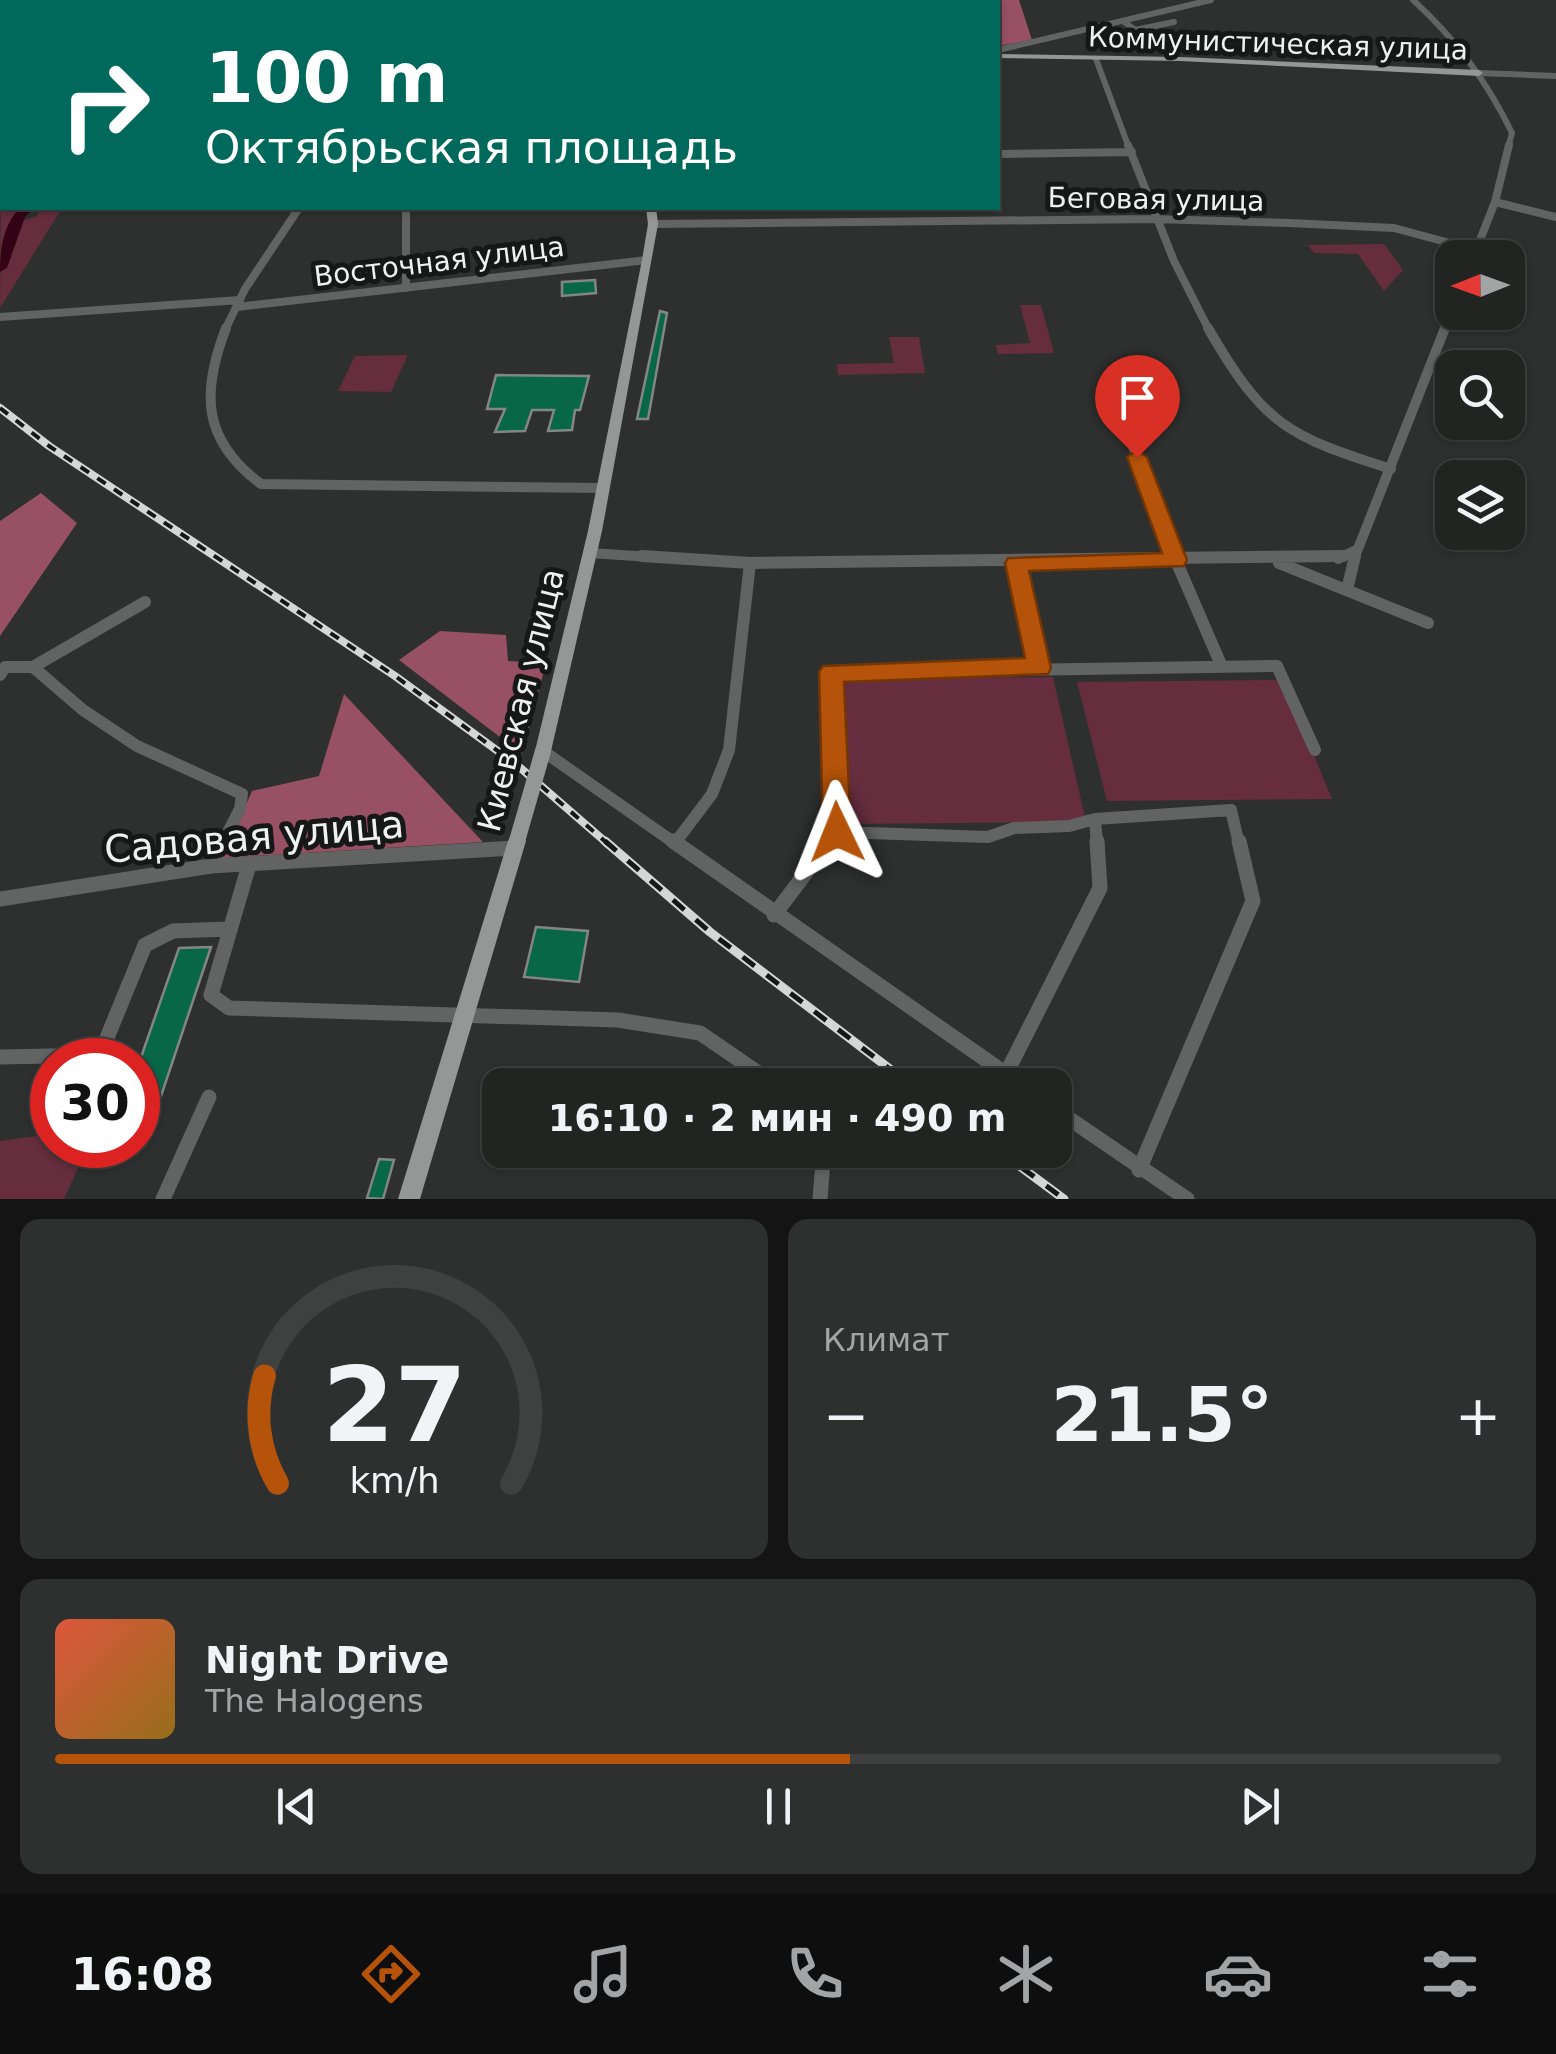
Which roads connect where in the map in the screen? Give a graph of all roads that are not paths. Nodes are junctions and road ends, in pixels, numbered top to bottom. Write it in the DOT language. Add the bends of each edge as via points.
graph roads {
  1 [pos="1211,0"];
  2 [pos="1413,0"];
  3 [pos="1123,21"];
  4 [pos="1174,22"];
  5 [pos="1000,52"];
  6 [pos="1000,53"];
  7 [pos="1096,58"];
  8 [pos="1479,73"];
  9 [pos="1556,76"];
  10 [pos="1132,152"];
  11 [pos="1000,154"];
  12 [pos="1495,202"];
  13 [pos="298,210"];
  14 [pos="406,210"];
  15 [pos="651,210"];
  16 [pos="1556,218"];
  17 [pos="1154,219"];
  18 [pos="653,224"];
  19 [pos="1480,240"];
  20 [pos="1435,241"];
  21 [pos="647,260"];
  22 [pos="406,288"];
  23 [pos="238,303"];
  24 [pos="0,317"];
  25 [pos="1444,330"];
  26 [pos="1118,407"];
  27 [pos="1391,468"];
  28 [pos="602,488"];
  29 [pos="1356,550"];
  30 [pos="590,553"];
  31 [pos="1176,560"];
  32 [pos="1270,560"];
  33 [pos="750,563"];
  34 [pos="1016,563"];
  35 [pos="1347,590"];
  36 [pos="145,602"];
  37 [pos="1428,623"];
  38 [pos="33,667"];
  39 [pos="1222,667"];
  40 [pos="1039,668"];
  41 [pos="2,672"];
  42 [pos="1315,750"];
  43 [pos="542,751"];
  44 [pos="1095,819"];
  45 [pos="837,832"];
  46 [pos="675,843"];
  47 [pos="516,845"];
  48 [pos="249,865"];
  49 [pos="211,866"];
  50 [pos="0,899"];
  51 [pos="774,915"];
  52 [pos="230,929"];
  53 [pos="465,1016"];
  54 [pos="0,1057"];
  55 [pos="751,1068"];
  56 [pos="997,1068"];
  57 [pos="1009,1068"];
  58 [pos="208,1096"];
  59 [pos="1072,1121"];
  60 [pos="823,1168"];
  61 [pos="1139,1170"];
  62 [pos="164,1199"];
  63 [pos="408,1199"];
  64 [pos="820,1199"];
  65 [pos="1187,1199"];
  1 -- 3 [label="street"];
  2 -- 8 [label="street"];
  3 -- 4 [label="street" via="1135,30"];
  3 -- 5 [label="street"];
  6 -- 7 [label="main road, Коммунистическая улица"];
  7 -- 8 [label="main road, Коммунистическая улица"];
  7 -- 10 [label="street"];
  8 -- 9 [label="street, Коммунистическая улица"];
  8 -- 12 [label="street" via="1512,133"];
  10 -- 11 [label="street"];
  10 -- 17 [label="street"];
  12 -- 16 [label="street"];
  12 -- 19 [label="street"];
  13 -- 23 [label="street"];
  14 -- 22 [label="street"];
  15 -- 18 [label="main road, Киевская улица"];
  17 -- 18 [label="street, Беговая улица"];
  17 -- 20 [label="street, Беговая улица" via="1394,228"];
  17 -- 27 [label="street" via="1241,385 1294,434"];
  18 -- 21 [label="main road, Киевская улица"];
  21 -- 22 [label="street, Восточная улица"];
  21 -- 28 [label="main road, Киевская улица"];
  22 -- 23 [label="street, Восточная улица"];
  23 -- 24 [label="street, Восточная улица"];
  23 -- 28 [label="street" via="212,364 210,399 220,444 260,484"];
  25 -- 27 [label="street"];
  26 -- 31 [label="street"];
  27 -- 29 [label="street"];
  28 -- 30 [label="main road, Киевская улица"];
  29 -- 32 [label="street" via="1338,559"];
  29 -- 35 [label="street"];
  30 -- 33 [label="street"];
  30 -- 43 [label="main road, Киевская улица"];
  31 -- 32 [label="street"];
  31 -- 34 [label="street"];
  31 -- 39 [label="street"];
  32 -- 35 [label="street"];
  33 -- 34 [label="street"];
  33 -- 46 [label="street" via="730,750 712,794"];
  34 -- 40 [label="street"];
  35 -- 37 [label="street"];
  36 -- 38 [label="street"];
  38 -- 41 [label="street"];
  38 -- 49 [label="street" via="110,730 242,794"];
  39 -- 40 [label="street"];
  39 -- 42 [label="street" via="1278,666"];
  40 -- 45 [label="street" via="831,672"];
  43 -- 46 [label="street"];
  43 -- 47 [label="main road, Киевская улица, bridge"];
  44 -- 45 [label="street" via="1082,826 1005,826 988,836"];
  44 -- 57 [label="street" via="1100,888"];
  44 -- 61 [label="street" via="1231,810 1253,901"];
  45 -- 51 [label="street"];
  46 -- 51 [label="street"];
  47 -- 48 [label="street, Садовая улица"];
  47 -- 53 [label="main road, Киевская улица"];
  48 -- 49 [label="street, Садовая улица"];
  48 -- 52 [label="street"];
  49 -- 50 [label="street, Садовая улица"];
  51 -- 56 [label="street"];
  52 -- 53 [label="street" via="211,996 229,1008"];
  52 -- 54 [label="street" via="152,937 100,1055"];
  53 -- 55 [label="street" via="618,1020 700,1033"];
  53 -- 63 [label="main road, Киевская улица"];
  58 -- 62 [label="street"];
  59 -- 61 [label="street"];
  60 -- 64 [label="street"];
  61 -- 65 [label="street"];
}
